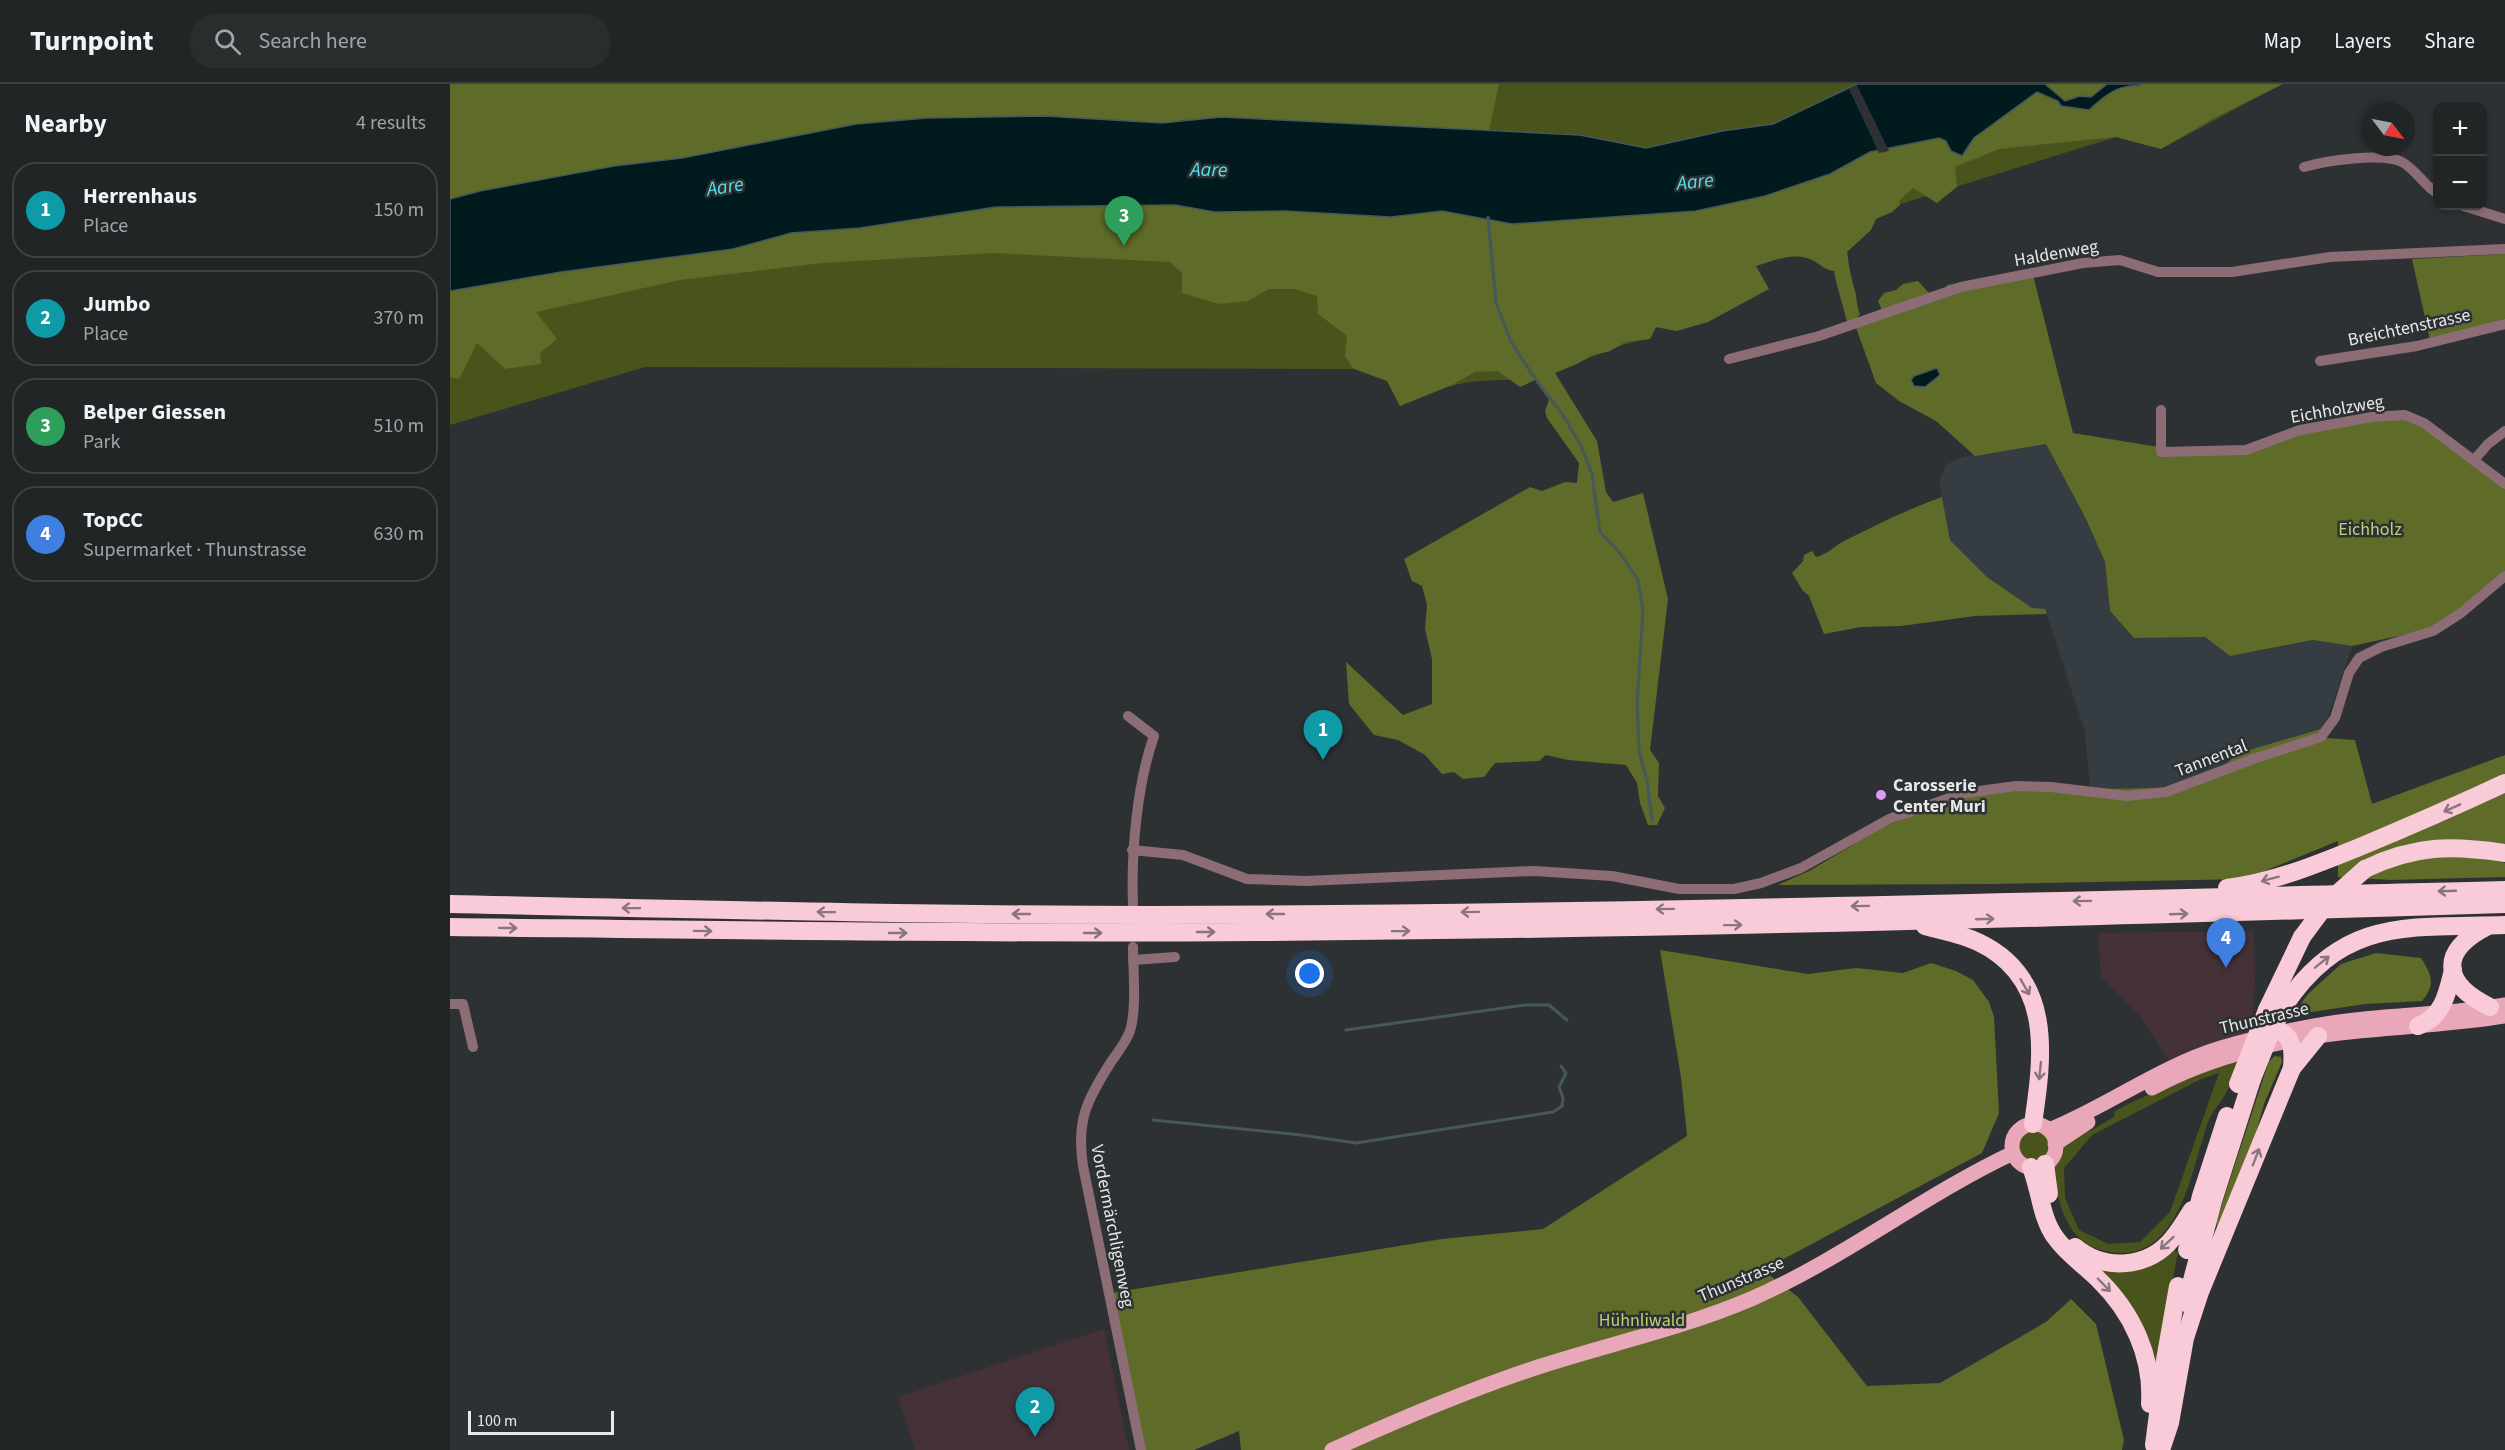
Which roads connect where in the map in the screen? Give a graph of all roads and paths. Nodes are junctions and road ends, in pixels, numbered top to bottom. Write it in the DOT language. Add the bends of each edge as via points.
graph roads {
  1 [pos="2304,167"];
  2 [pos="2433,189"];
  3 [pos="2476,210"];
  4 [pos="2505,219"];
  5 [pos="2505,249"];
  6 [pos="2505,324"];
  7 [pos="1729,359"];
  8 [pos="2320,361"];
  9 [pos="2161,410"];
  10 [pos="2505,431"];
  11 [pos="2474,460"];
  12 [pos="2505,484"];
  13 [pos="2505,576"];
  14 [pos="1128,716"];
  15 [pos="2505,783"];
  16 [pos="1132,850"];
  17 [pos="2505,853"];
  18 [pos="2505,890"];
  19 [pos="2140,900"];
  20 [pos="1132,903"];
  21 [pos="450,904"];
  22 [pos="2505,904"];
  23 [pos="1905,921"];
  24 [pos="2497,925"];
  25 [pos="450,927"];
  26 [pos="1133,947"];
  27 [pos="1175,957"];
  28 [pos="1132,960"];
  29 [pos="2452,970"];
  30 [pos="450,1004"];
  31 [pos="2275,1008"];
  32 [pos="2500,1009"];
  33 [pos="2439,1013"];
  34 [pos="2418,1026"];
  35 [pos="2285,1036"];
  36 [pos="2319,1036"];
  37 [pos="473,1047"];
  38 [pos="2292,1068"];
  39 [pos="2245,1081"];
  40 [pos="2046,1133"];
  41 [pos="2013,1153"];
  42 [pos="2038,1166"];
  43 [pos="2201,1196"];
  44 [pos="1141,1450"];
  45 [pos="1332,1450"];
  46 [pos="2148,1450"];
  47 [pos="2154,1450"];
  48 [pos="2161,1450"];
  1 -- 2 [label="street" via="2354,158 2392,159 2410,168"];
  3 -- 4 [label="street"];
  5 -- 7 [label="street, Haldenweg" via="2330,257 2232,272 2158,272 2120,260 2083,263 1961,287 1819,336"];
  6 -- 8 [label="street, Breichtenstrasse" via="2417,346"];
  9 -- 11 [label="street, Eichholzweg" via="2161,452 2237,451 2300,430 2399,415 2424,423"];
  10 -- 11 [label="street"];
  11 -- 12 [label="street, Eichholzweg"];
  13 -- 16 [label="street, Tannental" via="2433,631 2380,647 2359,658 2349,673 2331,727 2309,743 2149,795 2034,786 1987,788 1889,819 1817,861 1742,888 1679,889 1612,876 1555,872 1259,881 1232,875 1183,855"];
  14 -- 16 [label="street" via="1154,736"];
  15 -- 19 [label="highway, one-way" via="2293,873 2242,886 2178,891"];
  16 -- 20 [label="street"];
  17 -- 31 [label="highway, bridge" via="2429,848 2395,856 2366,869 2328,902 2302,937"];
  18 -- 19 [label="highway, one-way"];
  19 -- 21 [label="highway, one-way" via="1183,915"];
  23 -- 22 [label="highway, one-way"];
  25 -- 23 [label="highway, one-way" via="1110,933"];
  23 -- 40 [label="highway, one-way" via="1978,942 2004,960 2026,987 2041,1033"];
  24 -- 29 [label="highway" via="2470,935 2461,943"];
  31 -- 24 [label="highway, one-way" via="2313,969 2358,940 2416,927"];
  26 -- 28 [label="street, Vordermärchligenweg"];
  27 -- 28 [label="street"];
  28 -- 44 [label="street, Vordermärchligenweg" via="1130,1031 1088,1100 1080,1139"];
  29 -- 32 [label="highway" via="2467,995"];
  29 -- 33 [label="highway"];
  30 -- 37 [label="street" via="463,1004"];
  31 -- 39 [label="highway, bridge"];
  32 -- 33 [label="main road, Thunstrasse"];
  32 -- 34 [label="main road, Thunstrasse"];
  33 -- 34 [label="highway"];
  33 -- 35 [label="main road, Thunstrasse" via="2354,1020"];
  34 -- 36 [label="main road, Thunstrasse"];
  35 -- 36 [label="main road, Thunstrasse"];
  35 -- 38 [label="highway"];
  35 -- 40 [label="main road, Thunstrasse" via="2159,1084 2096,1117"];
  36 -- 38 [label="highway"];
  48 -- 38 [label="highway, one-way" via="2192,1315"];
  39 -- 43 [label="highway"];
  39 -- 48 [label="highway" via="2187,1298"];
  40 -- 41 [label="main road" via="2020,1129"];
  40 -- 42 [label="main road" via="2053,1155"];
  41 -- 42 [label="main road" via="2020,1163"];
  41 -- 45 [label="main road, Thunstrasse" via="1949,1186 1842,1253 1751,1298 1492,1383"];
  43 -- 42 [label="highway, one-way" via="2163,1248 2139,1261 2110,1263 2082,1253 2060,1230"];
  42 -- 46 [label="highway, one-way" via="2047,1222 2053,1235 2109,1290 2137,1332 2149,1373"];
  43 -- 47 [label="highway" via="2171,1324"];
}
